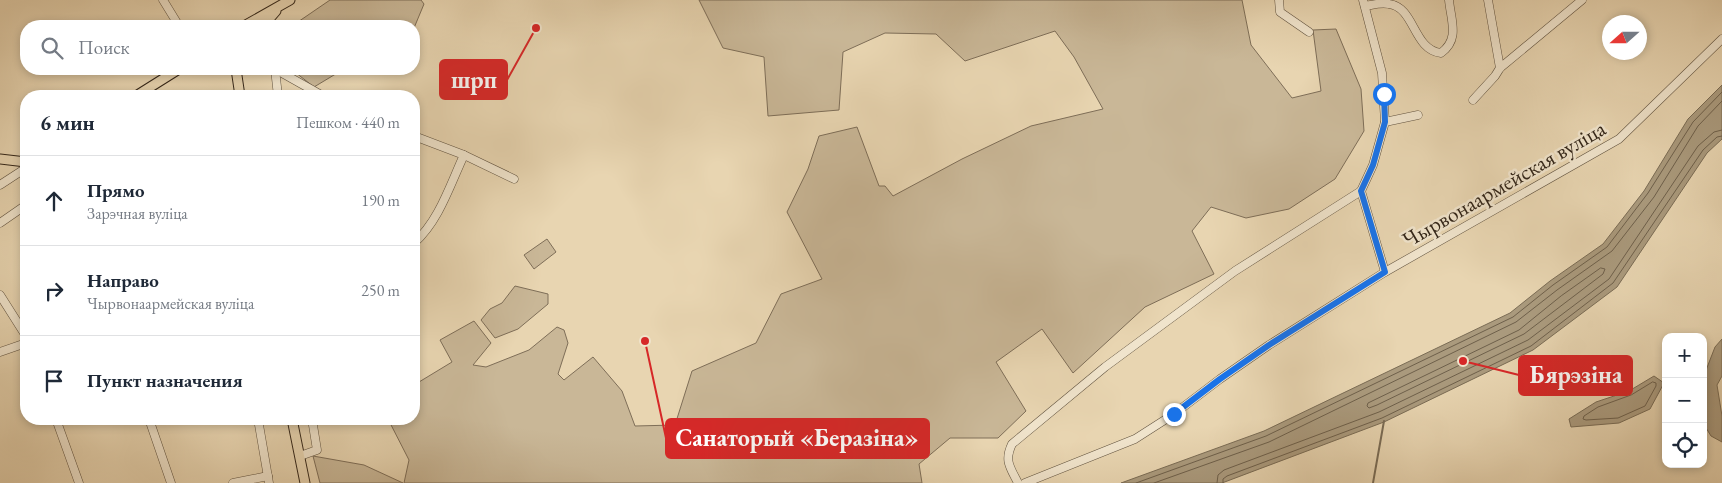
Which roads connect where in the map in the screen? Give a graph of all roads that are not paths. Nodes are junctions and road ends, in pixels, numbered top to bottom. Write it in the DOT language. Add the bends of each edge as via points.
graph roads {
  1 [pos="163,0"];
  2 [pos="290,0"];
  3 [pos="1279,0"];
  4 [pos="1449,0"];
  5 [pos="1488,0"];
  6 [pos="1582,0"];
  7 [pos="1364,3"];
  8 [pos="282,6"];
  9 [pos="175,20"];
  10 [pos="255,20"];
  11 [pos="269,20"];
  12 [pos="1309,32"];
  13 [pos="1722,39"];
  14 [pos="1500,68"];
  15 [pos="169,75"];
  16 [pos="238,75"];
  17 [pos="241,75"];
  18 [pos="276,75"];
  19 [pos="286,75"];
  20 [pos="239,81"];
  21 [pos="146,90"];
  22 [pos="240,90"];
  23 [pos="277,90"];
  24 [pos="312,90"];
  25 [pos="1472,100"];
  26 [pos="1418,115"];
  27 [pos="1385,122"];
  28 [pos="420,138"];
  29 [pos="464,154"];
  30 [pos="0,159"];
  31 [pos="20,161"];
  32 [pos="20,172"];
  33 [pos="514,179"];
  34 [pos="0,185"];
  35 [pos="1361,191"];
  36 [pos="20,209"];
  37 [pos="0,223"];
  38 [pos="420,238"];
  39 [pos="1385,272"];
  40 [pos="0,295"];
  41 [pos="20,327"];
  42 [pos="20,345"];
  43 [pos="0,352"];
  44 [pos="58,425"];
  45 [pos="151,425"];
  46 [pos="259,425"];
  47 [pos="293,425"];
  48 [pos="313,425"];
  49 [pos="300,456"];
  50 [pos="268,480"];
  51 [pos="79,483"];
  52 [pos="171,483"];
  53 [pos="233,483"];
  54 [pos="305,483"];
  55 [pos="1018,483"];
  56 [pos="1024,483"];
  1 -- 9 [label="street"];
  2 -- 8 [label="main road"];
  3 -- 12 [label="street" via="1280,12"];
  4 -- 7 [label="street" via="1453,38 1441,53 1433,52 1423,44 1398,7"];
  5 -- 14 [label="street"];
  6 -- 14 [label="street"];
  7 -- 27 [label="street" via="1382,73"];
  8 -- 10 [label="main road"];
  8 -- 11 [label="main road"];
  13 -- 39 [label="street, Чырвонаармейская вуліца" via="1619,139"];
  14 -- 25 [label="street"];
  15 -- 21 [label="main road"];
  16 -- 20 [label="main road"];
  17 -- 20 [label="main road"];
  18 -- 23 [label="street"];
  19 -- 24 [label="street"];
  20 -- 22 [label="main road"];
  26 -- 27 [label="street"];
  27 -- 35 [label="street" via="1373,165"];
  28 -- 29 [label="street"];
  29 -- 33 [label="street"];
  29 -- 38 [label="street" via="435,217"];
  30 -- 31 [label="main road"];
  32 -- 34 [label="street"];
  35 -- 39 [label="street"];
  35 -- 55 [label="street" via="1235,271 1105,368 1012,444 1007,454 1008,463"];
  36 -- 37 [label="street"];
  39 -- 56 [label="street, Чырвонаармейская вуліца" via="1269,345 1134,439"];
  40 -- 41 [label="street"];
  42 -- 43 [label="street"];
  44 -- 51 [label="street"];
  45 -- 52 [label="street"];
  46 -- 50 [label="street"];
  47 -- 49 [label="main road"];
  48 -- 49 [label="street" via="317,450"];
  49 -- 54 [label="main road"];
  50 -- 53 [label="street"];
}
